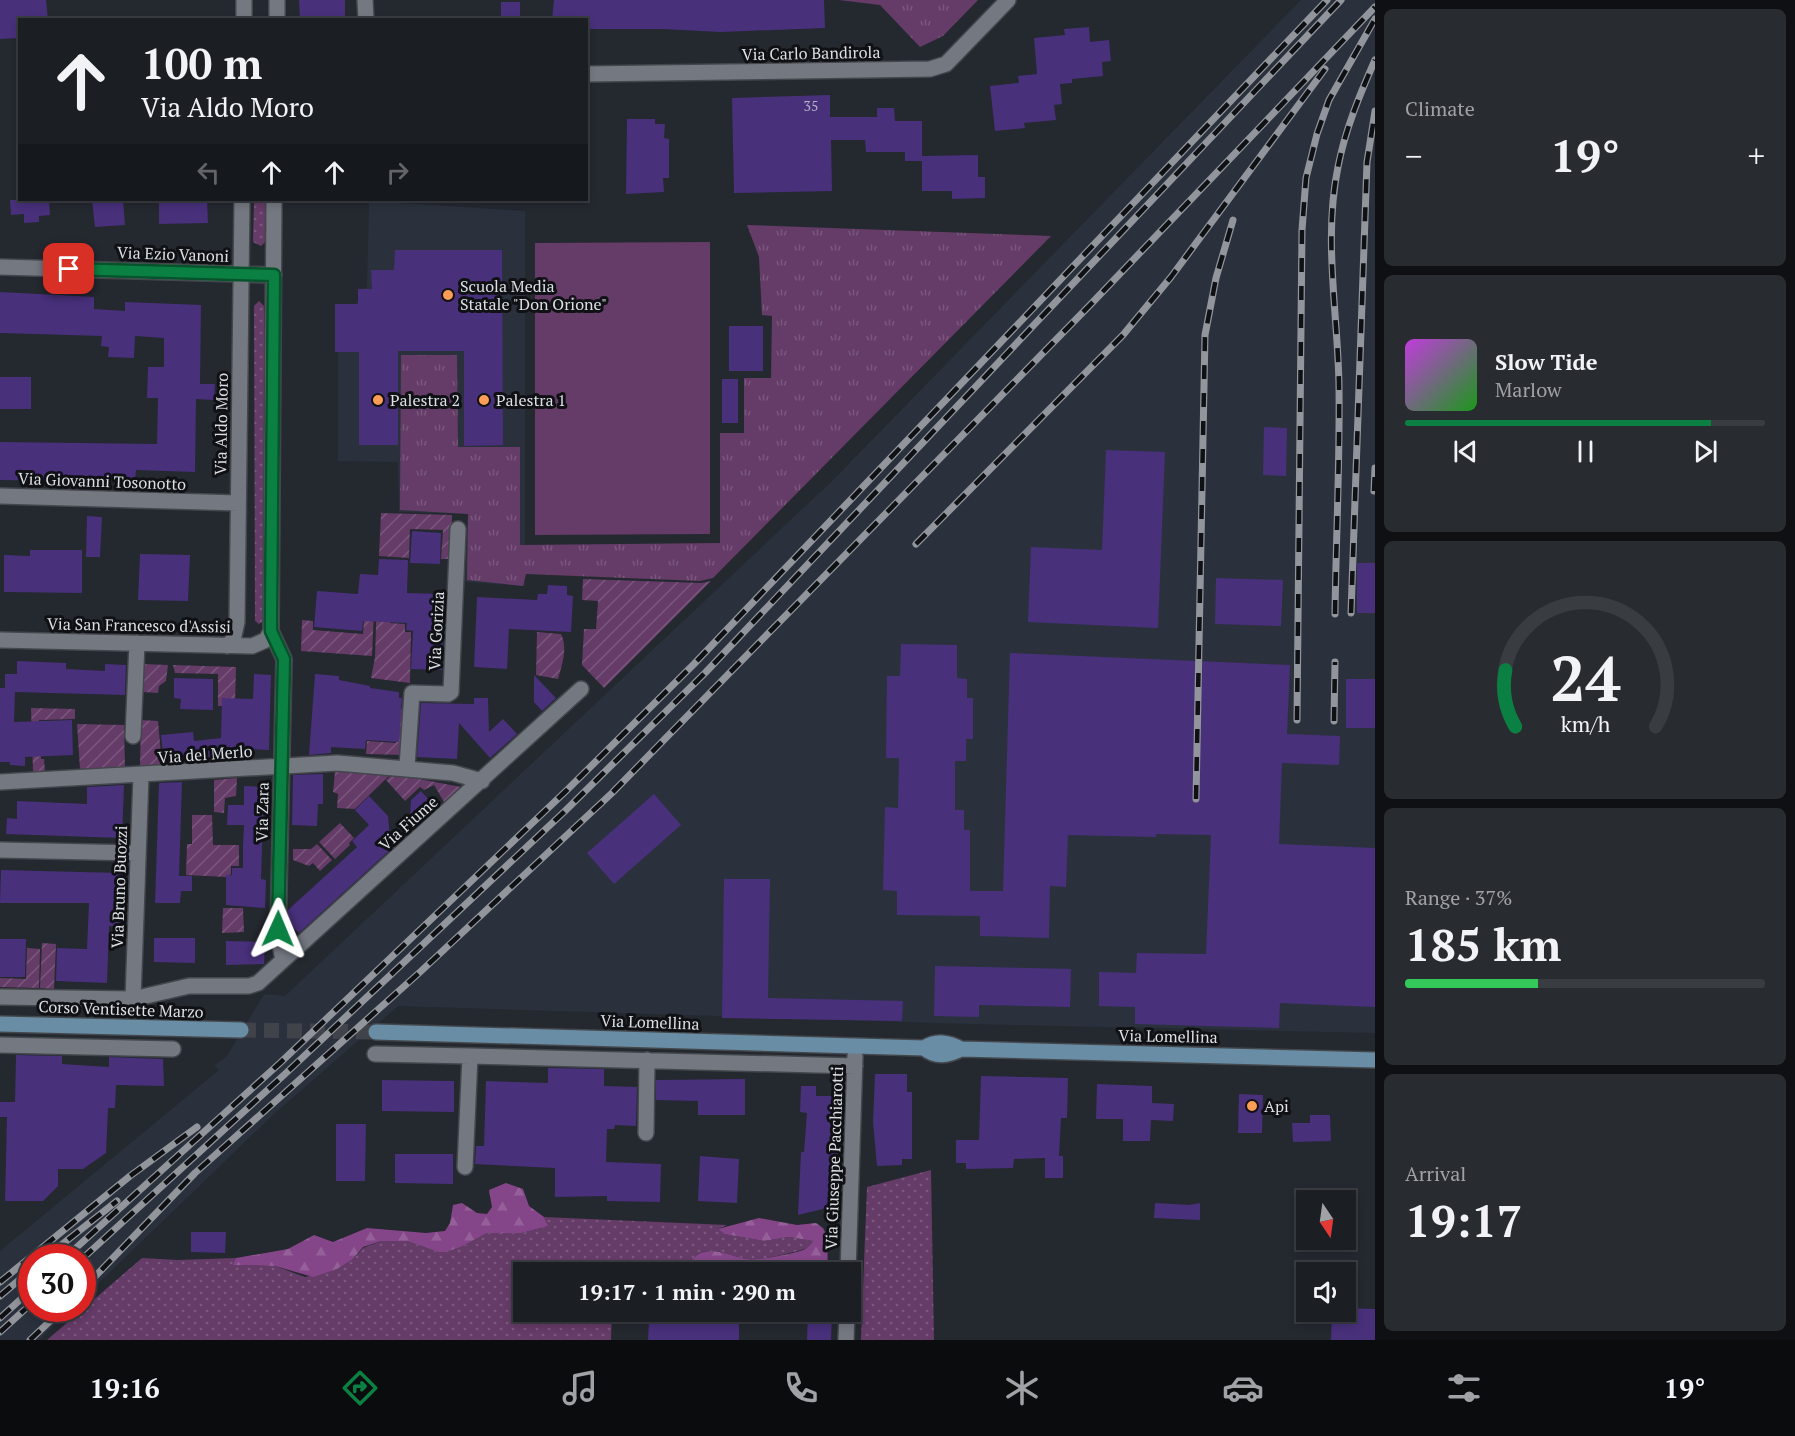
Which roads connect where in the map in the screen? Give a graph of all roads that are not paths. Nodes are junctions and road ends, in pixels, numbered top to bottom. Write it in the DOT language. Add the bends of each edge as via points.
graph roads {
  1 [pos="244,0"];
  2 [pos="277,0"];
  3 [pos="365,0"];
  4 [pos="1008,0"];
  5 [pos="244,18"];
  6 [pos="277,18"];
  7 [pos="366,18"];
  8 [pos="588,74"];
  9 [pos="242,201"];
  10 [pos="274,201"];
  11 [pos="0,261"];
  12 [pos="0,267"];
  13 [pos="241,274"];
  14 [pos="274,275"];
  15 [pos="0,496"];
  16 [pos="238,503"];
  17 [pos="459,529"];
  18 [pos="271,631"];
  19 [pos="0,640"];
  20 [pos="137,643"];
  21 [pos="227,646"];
  22 [pos="581,689"];
  23 [pos="133,736"];
  24 [pos="281,766"];
  25 [pos="407,767"];
  26 [pos="141,776"];
  27 [pos="482,781"];
  28 [pos="0,782"];
  29 [pos="0,850"];
  30 [pos="138,853"];
  31 [pos="283,960"];
  32 [pos="258,982"];
  33 [pos="0,997"];
  34 [pos="133,999"];
  35 [pos="0,1024"];
  36 [pos="242,1030"];
  37 [pos="376,1032"];
  38 [pos="0,1045"];
  39 [pos="856,1046"];
  40 [pos="173,1049"];
  41 [pos="375,1054"];
  42 [pos="470,1056"];
  43 [pos="647,1060"];
  44 [pos="1375,1060"];
  45 [pos="855,1066"];
  46 [pos="646,1133"];
  47 [pos="465,1167"];
  48 [pos="848,1262"];
  49 [pos="847,1322"];
  50 [pos="846,1340"];
  1 -- 5 [label="street"];
  2 -- 6 [label="street"];
  3 -- 7 [label="street"];
  4 -- 8 [label="street, Via Carlo Bandirola" via="946,64 930,69"];
  9 -- 13 [label="street, Via Aldo Moro"];
  10 -- 14 [label="street"];
  11 -- 12 [label="street"];
  12 -- 13 [label="street, Via Ezio Vanoni"];
  13 -- 14 [label="street, Via Ezio Vanoni"];
  13 -- 16 [label="street, Via Aldo Moro"];
  14 -- 18 [label="street"];
  15 -- 16 [label="street, Via Giovanni Tosonotto"];
  16 -- 21 [label="street, Via Aldo Moro" via="237,622 233,640"];
  17 -- 25 [label="street, Via Gorizia" via="451,692 411,693"];
  18 -- 21 [label="street, Via San Francesco d'Assisi" via="260,645"];
  18 -- 24 [label="street, Via Zara" via="284,659"];
  19 -- 20 [label="street, Via San Francesco d'Assisi"];
  20 -- 21 [label="street, Via San Francesco d'Assisi"];
  20 -- 23 [label="street"];
  22 -- 27 [label="street, Via Fiume"];
  24 -- 25 [label="street, Via del Merlo" via="337,763"];
  24 -- 26 [label="street, Via del Merlo"];
  24 -- 31 [label="street, Via Zara" via="278,935"];
  25 -- 27 [label="street, Via del Merlo"];
  26 -- 28 [label="street, Via del Merlo"];
  26 -- 30 [label="street, Via Bruno Buozzi"];
  27 -- 31 [label="street, Via Fiume"];
  29 -- 30 [label="street"];
  30 -- 34 [label="street, Via Bruno Buozzi"];
  31 -- 32 [label="street, Via Fiume"];
  32 -- 34 [label="street, Corso Ventisette Marzo" via="241,987 189,986"];
  33 -- 34 [label="street, Corso Ventisette Marzo"];
  35 -- 36 [label="main road, Corso Ventisette Marzo"];
  37 -- 39 [label="main road, Via Lomellina"];
  38 -- 40 [label="street"];
  39 -- 44 [label="main road, Via Lomellina" via="924,1048 932,1054 950,1055 961,1049"];
  39 -- 45 [label="street, Via Giuseppe Pacchiarotti"];
  41 -- 42 [label="street"];
  42 -- 43 [label="street"];
  42 -- 47 [label="street"];
  43 -- 45 [label="street"];
  43 -- 46 [label="street"];
  45 -- 48 [label="street, Via Giuseppe Pacchiarotti"];
  49 -- 50 [label="street"];
}
